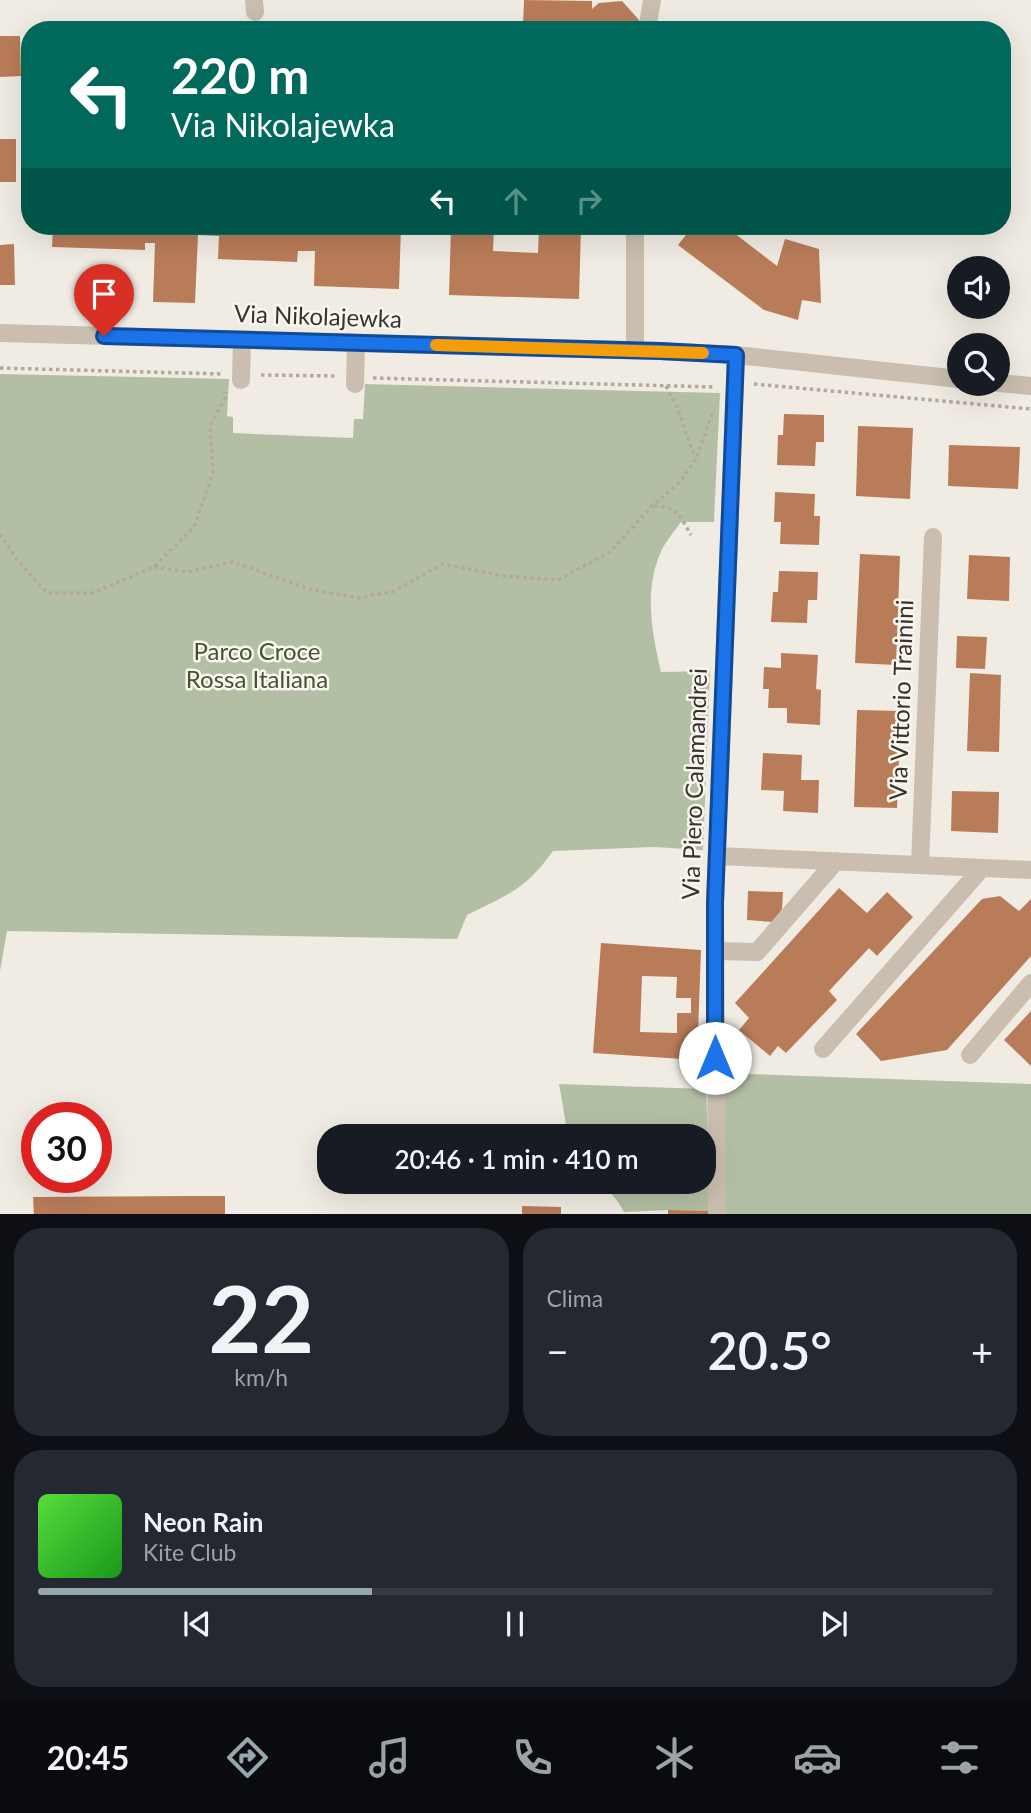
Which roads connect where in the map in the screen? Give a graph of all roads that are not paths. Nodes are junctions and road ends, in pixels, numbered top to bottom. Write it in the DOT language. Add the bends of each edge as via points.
graph roads {
  1 [pos="652,0"];
  2 [pos="648,21"];
  3 [pos="635,235"];
  4 [pos="0,334"];
  5 [pos="242,340"];
  6 [pos="356,343"];
  7 [pos="635,351"];
  8 [pos="736,355"];
  9 [pos="947,378"];
  10 [pos="233,383"];
  11 [pos="355,384"];
  12 [pos="1010,384"];
  13 [pos="1031,386"];
  14 [pos="933,537"];
  15 [pos="718,856"];
  16 [pos="836,861"];
  17 [pos="920,865"];
  18 [pos="982,867"];
  19 [pos="1031,870"];
  20 [pos="715,951"];
  21 [pos="1031,983"];
  22 [pos="823,1049"];
  23 [pos="970,1055"];
  24 [pos="717,1214"];
  1 -- 2 [label="street"];
  3 -- 7 [label="street"];
  4 -- 5 [label="street, Via Nikolajewka"];
  5 -- 6 [label="street, Via Nikolajewka"];
  5 -- 10 [label="street"];
  6 -- 7 [label="street, Via Nikolajewka"];
  6 -- 11 [label="street"];
  7 -- 8 [label="street, Via Nikolajewka"];
  8 -- 9 [label="street, Via Nikolajewka"];
  8 -- 15 [label="street, Via Piero Calamandrei"];
  12 -- 13 [label="street"];
  14 -- 17 [label="street, Via Vittorio Trainini"];
  15 -- 16 [label="street"];
  15 -- 20 [label="street, Via Piero Calamandrei"];
  16 -- 17 [label="street"];
  16 -- 20 [label="street" via="757,952"];
  17 -- 18 [label="street"];
  18 -- 19 [label="street"];
  18 -- 22 [label="street"];
  20 -- 24 [label="street, Via Piero Calamandrei"];
  21 -- 23 [label="street"];
}
